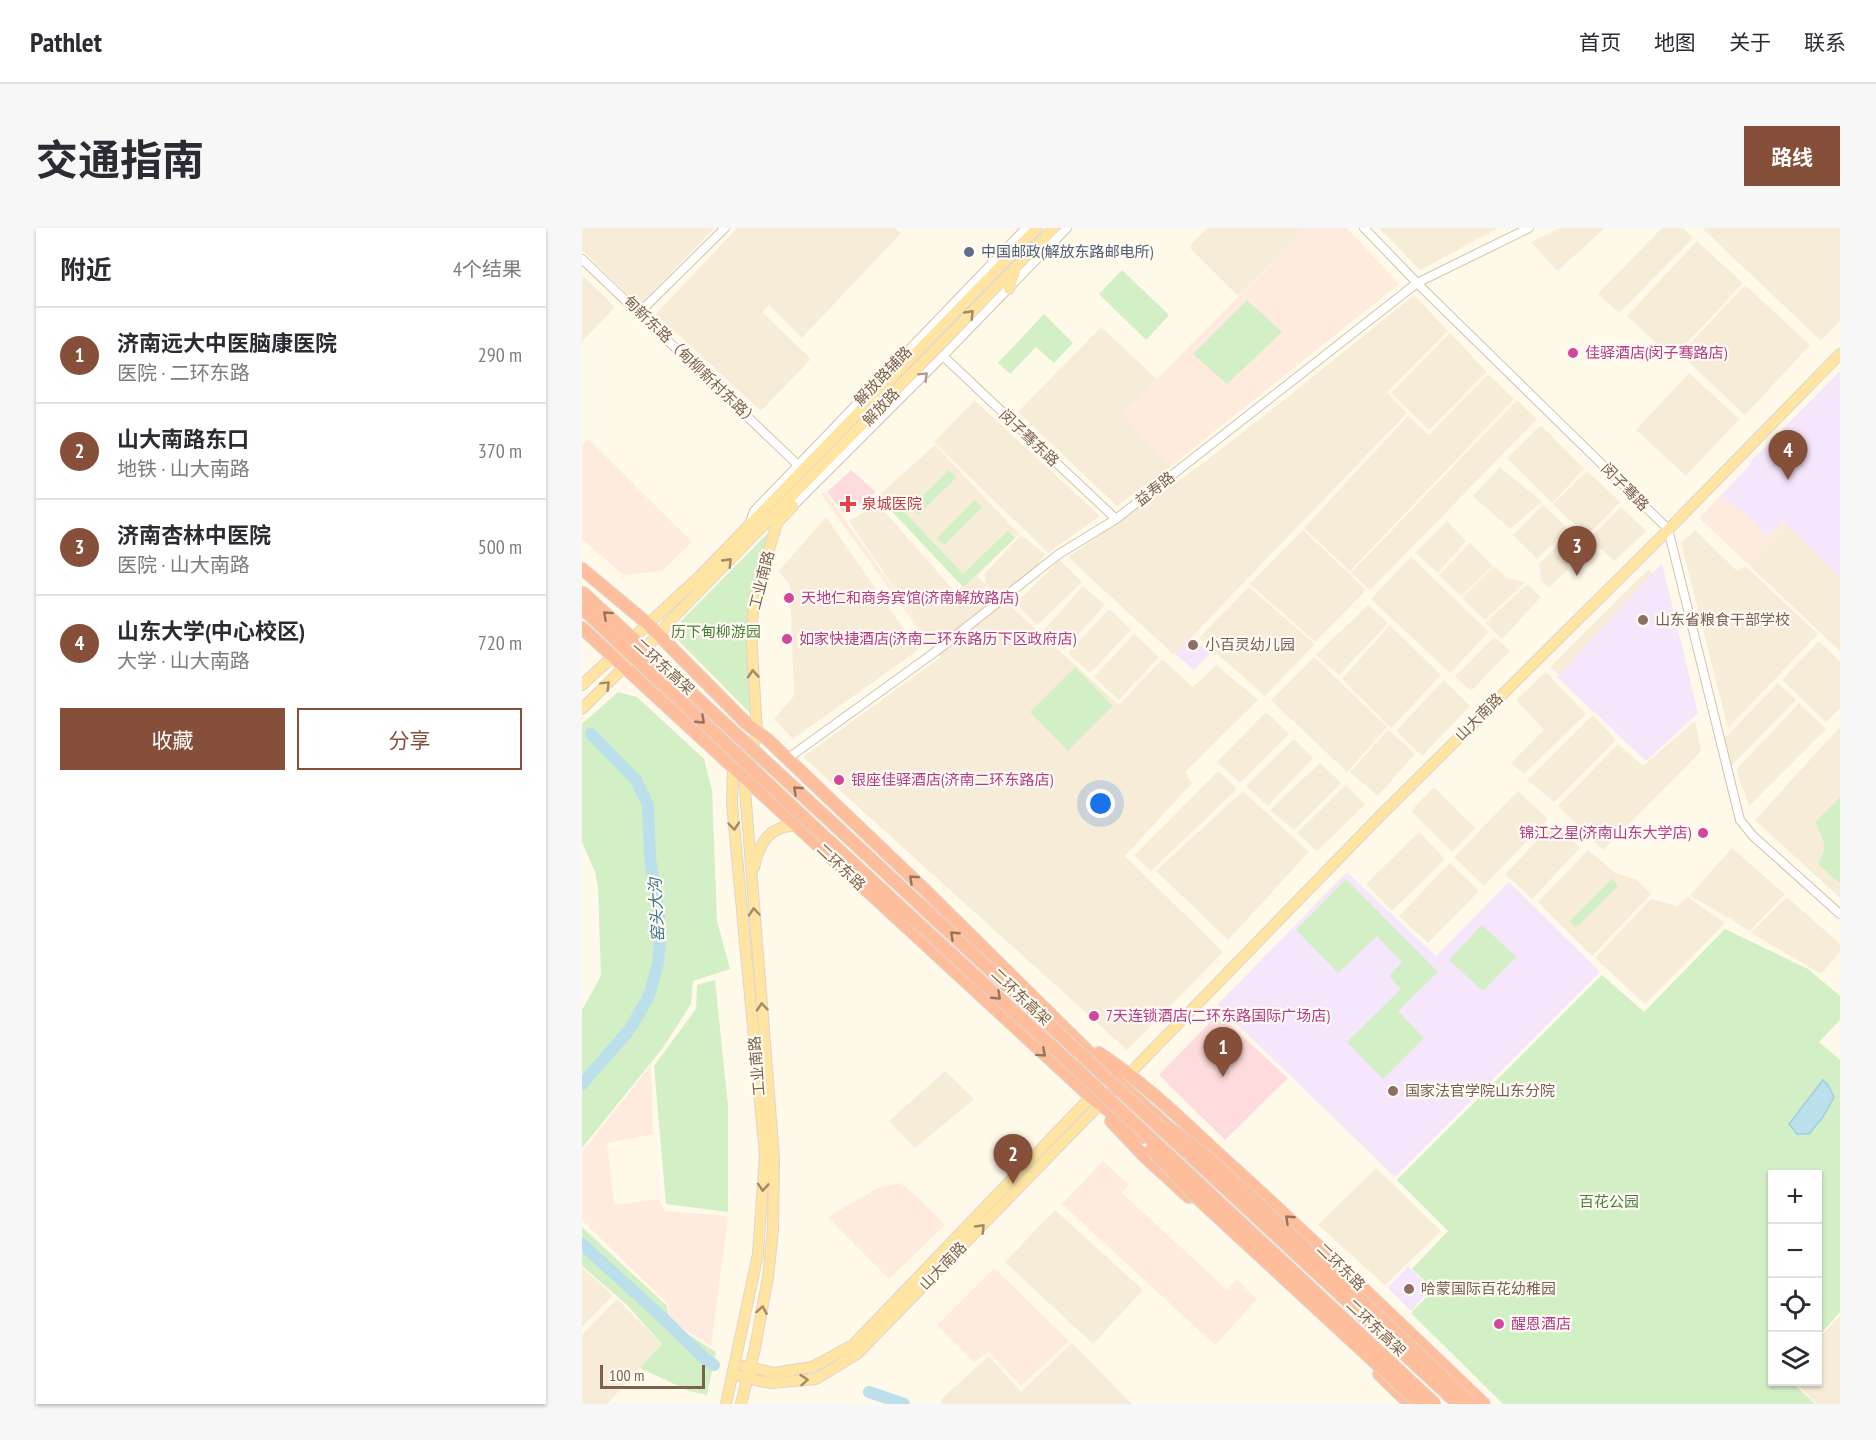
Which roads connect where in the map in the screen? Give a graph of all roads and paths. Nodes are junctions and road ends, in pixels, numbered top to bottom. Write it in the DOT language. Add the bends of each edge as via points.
graph roads {
  1 [pos="725,228"];
  2 [pos="1026,228"];
  3 [pos="1037,228"];
  4 [pos="1054,228"];
  5 [pos="1067,228"];
  6 [pos="1364,228"];
  7 [pos="1529,228"];
  8 [pos="582,259"];
  9 [pos="1017,265"];
  10 [pos="1417,284"];
  11 [pos="1009,289"];
  12 [pos="950,306"];
  13 [pos="640,312"];
  14 [pos="939,330"];
  15 [pos="1840,354"];
  16 [pos="943,356"];
  17 [pos="798,465"];
  18 [pos="785,509"];
  19 [pos="1116,519"];
  20 [pos="747,528"];
  21 [pos="1668,530"];
  22 [pos="582,568"];
  23 [pos="703,580"];
  24 [pos="583,597"];
  25 [pos="648,624"];
  26 [pos="582,628"];
  27 [pos="659,635"];
  28 [pos="612,656"];
  29 [pos="625,667"];
  30 [pos="582,685"];
  31 [pos="585,707"];
  32 [pos="757,732"];
  33 [pos="784,756"];
  34 [pos="733,767"];
  35 [pos="744,777"];
  36 [pos="796,826"];
  37 [pos="752,880"];
  38 [pos="1840,914"];
  39 [pos="1124,1083"];
  40 [pos="1100,1101"];
  41 [pos="1172,1112"];
  42 [pos="1173,1126"];
  43 [pos="1196,1133"];
  44 [pos="1143,1155"];
  45 [pos="1172,1164"];
  46 [pos="1217,1206"];
  47 [pos="1226,1231"];
  48 [pos="734,1370"];
  49 [pos="748,1372"];
  50 [pos="726,1404"];
  51 [pos="741,1404"];
  52 [pos="1410,1404"];
  53 [pos="1420,1404"];
  54 [pos="1430,1404"];
  55 [pos="1435,1404"];
  56 [pos="1458,1404"];
  57 [pos="1466,1404"];
  58 [pos="1472,1404"];
  59 [pos="1484,1404"];
  1 -- 13 [label="street"];
  2 -- 12 [label="street, 解放路辅路"];
  3 -- 14 [label="main road, 解放路"];
  4 -- 9 [label="main road, 解放路"];
  5 -- 11 [label="street, 解放路辅路"];
  6 -- 10 [label="street, 闵子骞路"];
  7 -- 10 [label="street, 益寿路"];
  8 -- 13 [label="street, 甸新东路（甸柳新村东路）"];
  9 -- 11 [label="main road"];
  18 -- 9 [label="main road, 解放路, one-way"];
  10 -- 19 [label="street, 益寿路"];
  10 -- 21 [label="street, 闵子骞路"];
  11 -- 16 [label="street, 解放路辅路"];
  12 -- 14 [label="main road"];
  12 -- 17 [label="street, 解放路辅路"];
  13 -- 17 [label="street, 甸新东路（甸柳新村东路）"];
  14 -- 20 [label="main road, 解放路"];
  15 -- 21 [label="main road, 山大南路"];
  18 -- 16 [label="street, 解放路辅路, one-way"];
  16 -- 19 [label="street, 闵子骞东路"];
  17 -- 20 [label="street, 解放路辅路" via="754,511"];
  23 -- 18 [label="main road, 解放路, one-way"];
  32 -- 18 [label="main road, 工业南路, one-way" via="751,630 755,596"];
  19 -- 33 [label="street, 益寿路" via="1059,554 935,652 791,756"];
  20 -- 23 [label="main road, 解放路"];
  21 -- 38 [label="street" via="1740,820"];
  21 -- 39 [label="main road, 山大南路" via="1380,816"];
  22 -- 25 [label="highway, 二环东路"];
  23 -- 25 [label="main road, 解放路"];
  23 -- 27 [label="main road, 解放路"];
  39 -- 24 [label="highway, 二环东高架, one-way, bridge"];
  24 -- 40 [label="highway, 二环东高架, one-way, bridge"];
  25 -- 27 [label="highway, 二环东路"];
  25 -- 28 [label="main road, 解放路"];
  26 -- 28 [label="highway, 二环东路"];
  27 -- 29 [label="main road, 解放路"];
  27 -- 32 [label="highway, 二环东路"];
  28 -- 29 [label="highway, 二环东路"];
  28 -- 30 [label="main road, 解放路"];
  31 -- 29 [label="main road, 解放路, one-way"];
  29 -- 34 [label="highway, 二环东路"];
  32 -- 33 [label="highway, 二环东路"];
  32 -- 34 [label="main road"];
  32 -- 35 [label="main road, 工业南路"];
  39 -- 33 [label="highway, 二环东路, one-way"];
  34 -- 35 [label="highway, 二环东路"];
  34 -- 48 [label="main road, 工业南路, one-way" via="732,804 765,1155 758,1254"];
  35 -- 36 [label="highway, 二环东路"];
  35 -- 37 [label="main road, 工业南路"];
  36 -- 37 [label="main road" via="770,833 757,855"];
  36 -- 40 [label="highway, 二环东路, one-way"];
  49 -- 37 [label="main road, 工业南路, one-way" via="768,1277 774,1158"];
  39 -- 40 [label="main road, 山大南路"];
  39 -- 41 [label="highway, 二环东路"];
  39 -- 42 [label="highway, 二环东路"];
  39 -- 56 [label="highway, 二环东高架, bridge"];
  39 -- 58 [label="highway, bridge"];
  40 -- 44 [label="highway, 二环东路" via="1106,1115"];
  40 -- 45 [label="highway, 二环东路"];
  40 -- 49 [label="main road, 山大南路" via="857,1354 816,1379 759,1382"];
  40 -- 53 [label="highway, bridge" via="1176,1178"];
  40 -- 55 [label="highway, 二环东高架, bridge"];
  41 -- 42 [label="highway, 二环东路"];
  41 -- 43 [label="highway, 二环东路"];
  42 -- 43 [label="highway, 二环东路"];
  42 -- 57 [label="highway, 二环东路" via="1187,1145"];
  59 -- 43 [label="highway, 二环东路, one-way"];
  44 -- 45 [label="highway, 二环东路"];
  44 -- 47 [label="highway, 二环东路"];
  45 -- 46 [label="highway, 二环东路"];
  46 -- 47 [label="highway, 二环东路"];
  46 -- 54 [label="highway, 二环东路"];
  47 -- 52 [label="highway, 二环东路"];
  48 -- 49 [label="main road, 山大南路"];
  48 -- 50 [label="main road, 工业南路"];
  49 -- 51 [label="main road, 工业南路"];
}
